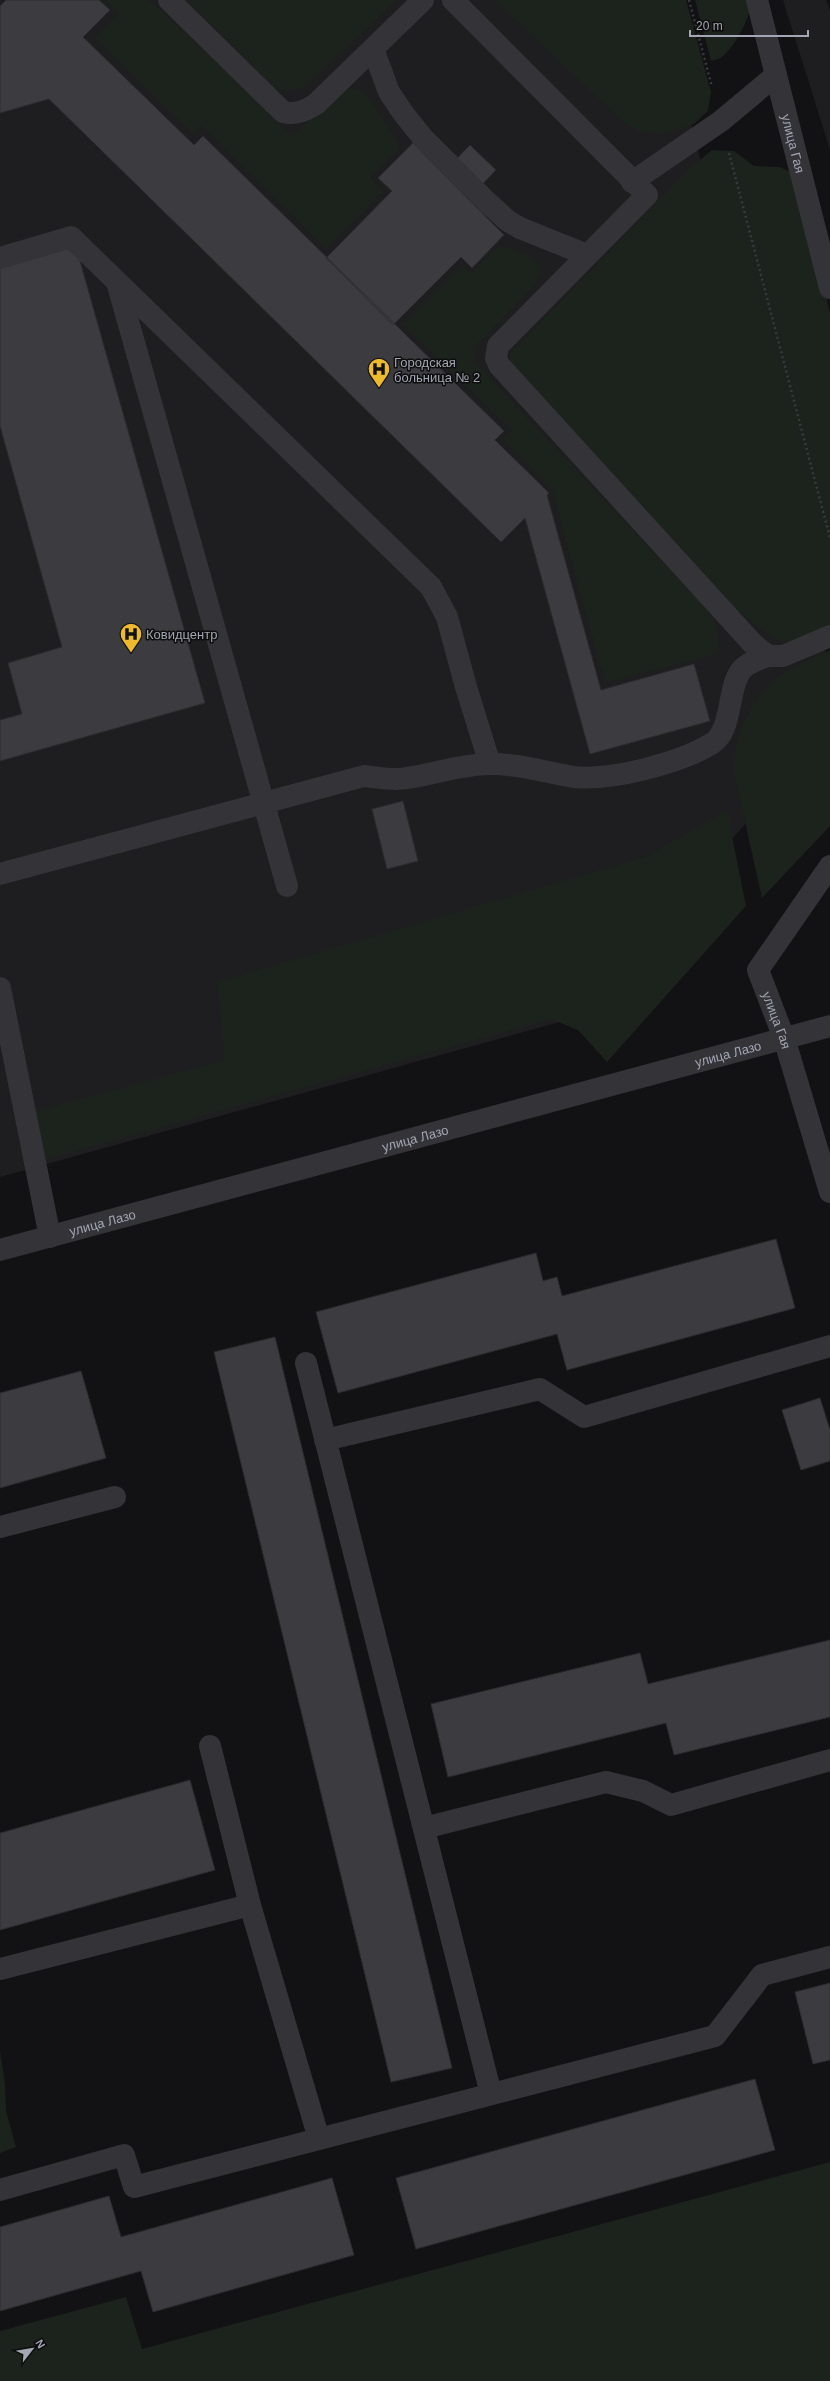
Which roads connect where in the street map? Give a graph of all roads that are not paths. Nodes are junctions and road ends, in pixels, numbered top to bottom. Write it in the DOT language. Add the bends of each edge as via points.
graph roads {
  1 [pos="169,0"];
  2 [pos="423,0"];
  3 [pos="452,0"];
  4 [pos="757,0"];
  5 [pos="373,49"];
  6 [pos="776,75"];
  7 [pos="632,182"];
  8 [pos="587,255"];
  9 [pos="0,258"];
  10 [pos="116,281"];
  11 [pos="830,288"];
  12 [pos="830,636"];
  13 [pos="768,656"];
  14 [pos="490,764"];
  15 [pos="264,803"];
  16 [pos="830,866"];
  17 [pos="0,874"];
  18 [pos="287,886"];
  19 [pos="1,997"];
  20 [pos="830,1026"];
  21 [pos="784,1038"];
  22 [pos="830,1192"];
  23 [pos="50,1237"];
  24 [pos="0,1250"];
  25 [pos="830,1346"];
  26 [pos="306,1363"];
  27 [pos="325,1440"];
  28 [pos="115,1497"];
  29 [pos="0,1528"];
  30 [pos="210,1746"];
  31 [pos="830,1760"];
  32 [pos="424,1828"];
  33 [pos="250,1904"];
  34 [pos="830,1957"];
  35 [pos="0,1969"];
  36 [pos="491,2094"];
  37 [pos="319,2139"];
  38 [pos="0,2190"];
  1 -- 5 [label="street" via="283,112 294,114 312,107"];
  2 -- 5 [label="street"];
  3 -- 7 [label="street"];
  4 -- 6 [label="street, улица Гая"];
  5 -- 8 [label="street" via="389,92 403,114 423,138 486,201 520,228"];
  6 -- 7 [label="street" via="721,121"];
  6 -- 11 [label="street, улица Гая"];
  7 -- 8 [label="street" via="647,195"];
  8 -- 13 [label="street" via="498,346 496,358 499,365 754,646"];
  9 -- 10 [label="street" via="71,237"];
  10 -- 14 [label="street" via="431,588 447,617"];
  10 -- 15 [label="street"];
  12 -- 13 [label="street" via="783,656"];
  13 -- 14 [label="street" via="753,662 740,672 723,729 713,744 689,755 613,776 576,777"];
  14 -- 15 [label="street" via="405,779 364,776"];
  15 -- 17 [label="street"];
  15 -- 18 [label="street"];
  16 -- 21 [label="street, улица Гая" via="758,970"];
  19 -- 23 [label="street"];
  20 -- 21 [label="street, улица Лазо"];
  21 -- 22 [label="street, улица Гая"];
  21 -- 23 [label="street, улица Лазо"];
  23 -- 24 [label="street, улица Лазо"];
  25 -- 27 [label="street" via="584,1416 540,1389"];
  26 -- 27 [label="street"];
  27 -- 32 [label="street"];
  28 -- 29 [label="street"];
  30 -- 33 [label="street"];
  31 -- 32 [label="street" via="671,1805 643,1791 606,1782"];
  32 -- 36 [label="street"];
  33 -- 35 [label="street"];
  33 -- 37 [label="street"];
  34 -- 36 [label="street" via="762,1975 715,2036"];
  36 -- 37 [label="street"];
  37 -- 38 [label="street" via="134,2187 124,2155"];
}
